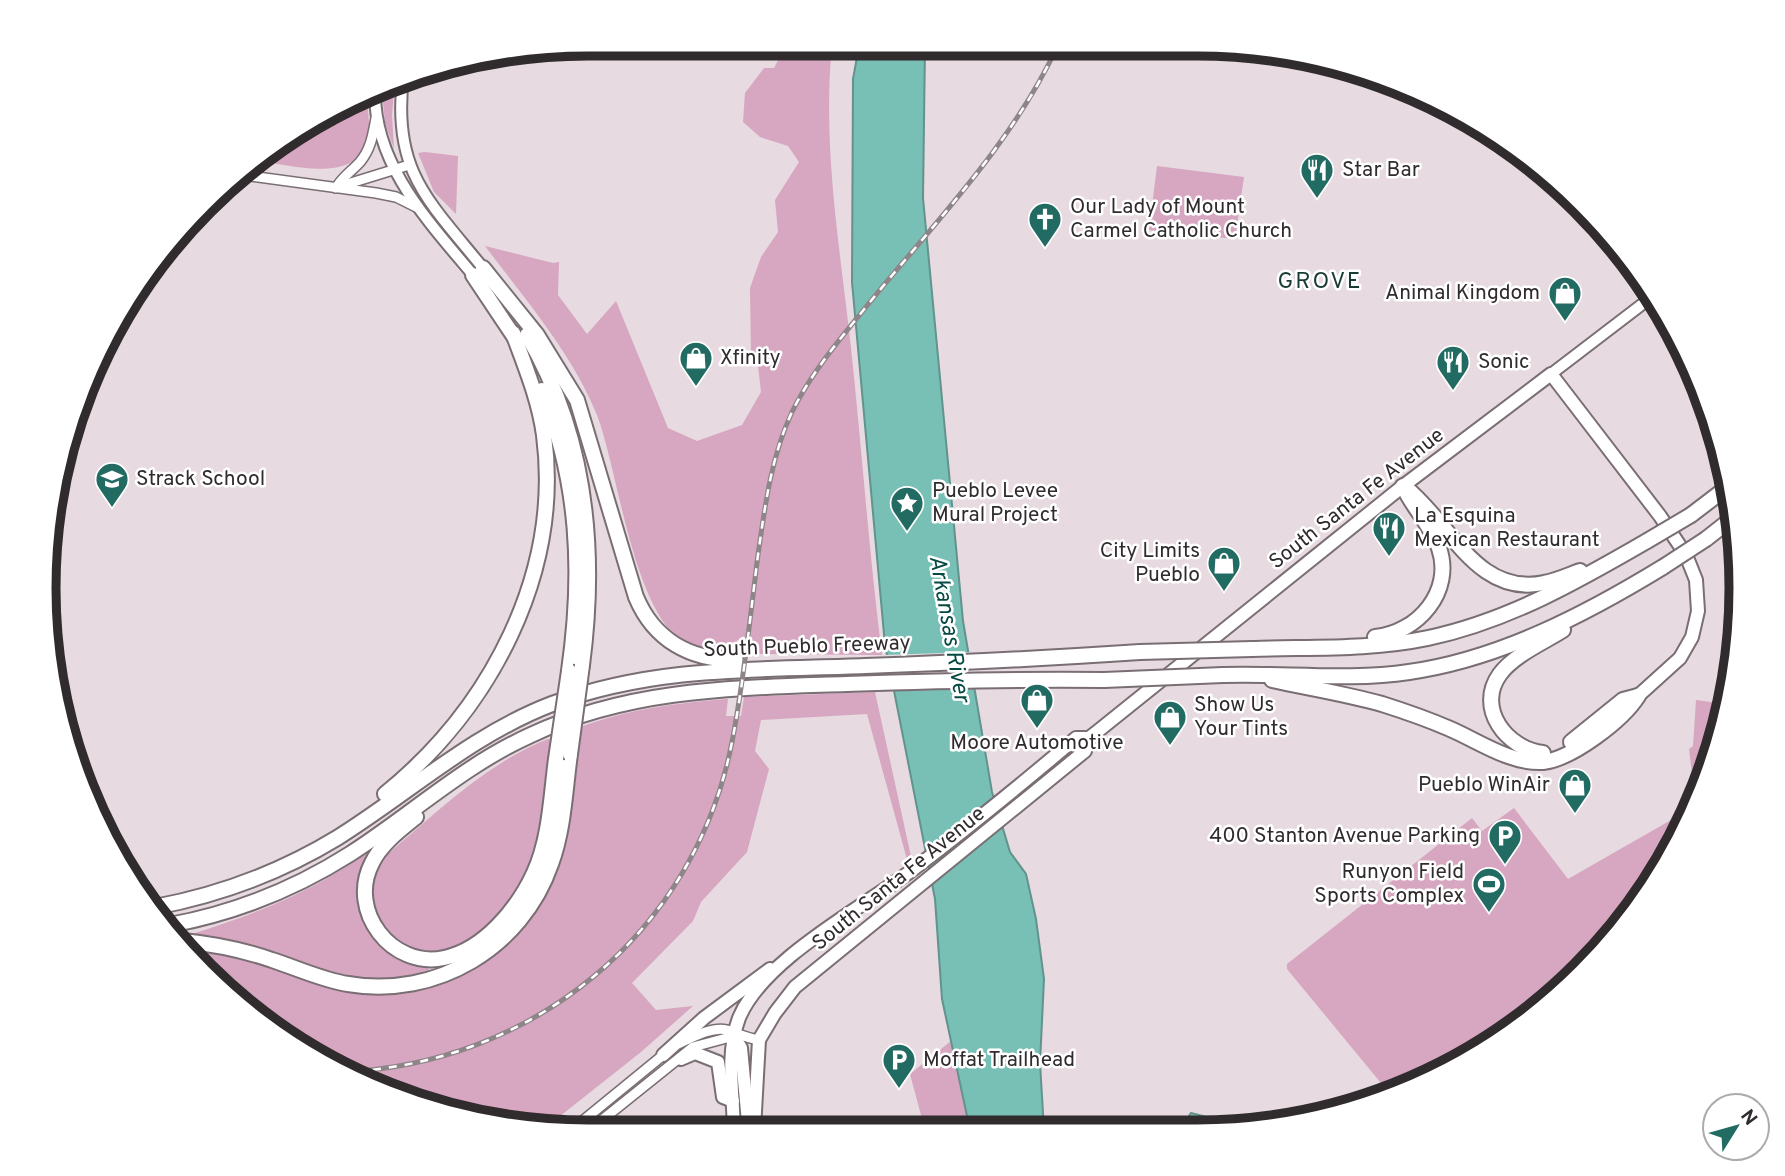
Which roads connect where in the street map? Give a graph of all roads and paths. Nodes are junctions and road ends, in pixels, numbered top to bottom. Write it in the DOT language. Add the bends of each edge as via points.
graph roads {
  1 [pos="402,90"];
  2 [pos="375,100"];
  3 [pos="376,118"];
  4 [pos="409,165"];
  5 [pos="396,171"];
  6 [pos="251,176"];
  7 [pos="336,188"];
  8 [pos="418,208"];
  9 [pos="477,271"];
  10 [pos="496,283"];
  11 [pos="1645,302"];
  12 [pos="513,333"];
  13 [pos="1551,374"];
  14 [pos="1403,486"];
  15 [pos="1720,493"];
  16 [pos="1725,524"];
  17 [pos="1615,560"];
  18 [pos="1637,582"];
  19 [pos="1280,648"];
  20 [pos="823,667"];
  21 [pos="575,668"];
  22 [pos="1247,674"];
  23 [pos="1638,696"];
  24 [pos="1089,738"];
  25 [pos="492,754"];
  26 [pos="563,756"];
  27 [pos="293,862"];
  28 [pos="161,905"];
  29 [pos="175,924"];
  30 [pos="191,942"];
  31 [pos="788,958"];
  32 [pos="734,1036"];
  33 [pos="759,1040"];
  34 [pos="663,1055"];
  35 [pos="681,1059"];
  36 [pos="733,1101"];
  37 [pos="583,1120"];
  38 [pos="602,1120"];
  39 [pos="734,1120"];
  40 [pos="751,1120"];
  41 [pos="753,1120"];
  1 -- 4 [label="main road" via="402,143"];
  2 -- 3 [label="main road"];
  3 -- 5 [label="main road"];
  3 -- 7 [label="street" via="362,160 344,174"];
  4 -- 5 [label="street"];
  4 -- 9 [label="main road"];
  5 -- 7 [label="street"];
  5 -- 8 [label="main road"];
  6 -- 7 [label="street"];
  7 -- 8 [label="street" via="396,197"];
  8 -- 9 [label="main road"];
  9 -- 10 [label="highway"];
  9 -- 12 [label="highway"];
  10 -- 20 [label="highway" via="537,335 577,400 636,597 652,625 677,647 709,659 807,659"];
  10 -- 21 [label="highway" via="551,384 581,480 590,571"];
  11 -- 13 [label="main road, South Santa Fe Avenue"];
  12 -- 21 [label="highway" via="551,414 570,484 578,577"];
  12 -- 27 [label="highway" via="538,402 546,463 539,550 516,626 476,696 432,751 386,793"];
  13 -- 14 [label="main road, South Santa Fe Avenue"];
  13 -- 23 [label="main road" via="1660,516 1686,555 1696,580 1698,611 1692,637 1680,658"];
  14 -- 17 [label="highway" via="1437,517 1476,565 1500,581 1544,583"];
  14 -- 19 [label="highway" via="1440,550 1442,573 1430,607 1416,622 1380,637"];
  14 -- 24 [label="main road, South Santa Fe Avenue"];
  15 -- 17 [label="highway, South Pueblo Freeway, bridge"];
  16 -- 18 [label="highway, South Pueblo Freeway, bridge"];
  17 -- 19 [label="highway, South Pueblo Freeway" via="1540,599 1448,633 1368,646"];
  18 -- 22 [label="highway, South Pueblo Freeway" via="1537,634 1409,672"];
  18 -- 23 [label="highway" via="1509,665 1495,682 1493,693 1496,720 1509,740 1527,751 1545,754 1567,745 1623,700"];
  19 -- 20 [label="highway, South Pueblo Freeway, bridge"];
  20 -- 27 [label="highway, South Pueblo Freeway" via="669,674 608,686 548,706 464,749 359,823"];
  21 -- 26 [label="highway, bridge"];
  22 -- 23 [label="highway" via="1381,704 1532,762 1561,758 1580,747 1630,708"];
  22 -- 25 [label="highway, South Pueblo Freeway, bridge" via="720,688 646,697 574,717"];
  24 -- 31 [label="main road, South Santa Fe Avenue" via="1076,738 913,870"];
  24 -- 33 [label="main road, South Santa Fe Avenue" via="1085,751 1015,811 795,987"];
  25 -- 26 [label="highway" via="398,833 377,854 369,870 365,897 372,923 389,945 406,954 424,959 453,956 481,940 511,911 539,860"];
  25 -- 29 [label="highway, South Pueblo Freeway" via="309,878 242,907"];
  26 -- 30 [label="highway" via="556,849 539,892 506,935 482,956 454,971 408,985 361,986 240,950"];
  27 -- 28 [label="highway, South Pueblo Freeway" via="222,890"];
  31 -- 32 [label="main road, South Santa Fe Avenue" via="769,975 740,1016"];
  31 -- 34 [label="main road" via="704,1018"];
  32 -- 33 [label="street"];
  32 -- 34 [label="street" via="726,1030 709,1031"];
  32 -- 35 [label="street" via="693,1047"];
  32 -- 36 [label="main road"];
  32 -- 40 [label="main road" via="741,1048"];
  33 -- 41 [label="main road"];
  34 -- 37 [label="street"];
  35 -- 36 [label="main road" via="695,1053 718,1062 723,1097"];
  35 -- 38 [label="street"];
  36 -- 39 [label="main road"];
}
